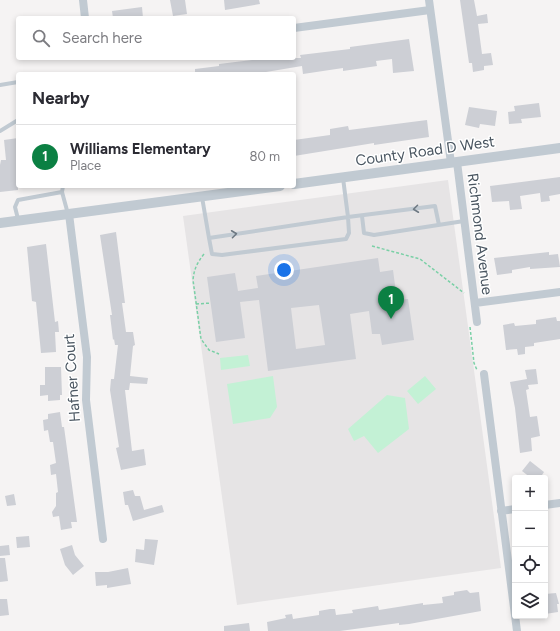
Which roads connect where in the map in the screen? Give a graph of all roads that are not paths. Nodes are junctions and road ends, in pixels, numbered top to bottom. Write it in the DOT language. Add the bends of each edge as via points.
graph roads {
  1 [pos="83,0"];
  2 [pos="429,0"];
  3 [pos="430,10"];
  4 [pos="85,16"];
  5 [pos="296,28"];
  6 [pos="16,82"];
  7 [pos="0,85"];
  8 [pos="16,121"];
  9 [pos="0,131"];
  10 [pos="560,148"];
  11 [pos="454,163"];
  12 [pos="343,178"];
  13 [pos="296,184"];
  14 [pos="63,188"];
  15 [pos="264,188"];
  16 [pos="62,192"];
  17 [pos="202,196"];
  18 [pos="68,214"];
  19 [pos="362,216"];
  20 [pos="348,217"];
  21 [pos="18,221"];
  22 [pos="464,221"];
  23 [pos="0,223"];
  24 [pos="439,225"];
  25 [pos="208,238"];
  26 [pos="560,292"];
  27 [pos="474,300"];
  28 [pos="477,322"];
  29 [pos="484,374"];
  30 [pos="560,503"];
  31 [pos="548,505"];
  32 [pos="512,509"];
  33 [pos="501,511"];
  34 [pos="103,539"];
  35 [pos="517,631"];
  1 -- 4 [label="street"];
  2 -- 3 [label="street, Richmond Avenue"];
  3 -- 5 [label="street"];
  3 -- 11 [label="street, Richmond Avenue"];
  6 -- 7 [label="lane"];
  8 -- 9 [label="lane"];
  10 -- 11 [label="street, County Road D West"];
  11 -- 12 [label="street, County Road D West"];
  11 -- 22 [label="street, Richmond Avenue"];
  12 -- 13 [label="street, County Road D West"];
  12 -- 20 [label="lane"];
  14 -- 16 [label="lane"];
  15 -- 17 [label="street"];
  16 -- 18 [label="lane"];
  16 -- 21 [label="lane" via="18,200"];
  17 -- 18 [label="street"];
  17 -- 25 [label="lane"];
  18 -- 21 [label="street"];
  18 -- 34 [label="street, Hafner Court" via="87,357 86,400"];
  19 -- 20 [label="lane"];
  19 -- 24 [label="lane" via="364,233 374,235"];
  24 -- 19 [label="lane, one-way" via="435,206"];
  25 -- 20 [label="lane, one-way"];
  20 -- 25 [label="lane" via="349,233 346,239 222,255 212,254"];
  21 -- 23 [label="street"];
  22 -- 24 [label="lane"];
  22 -- 27 [label="street, Richmond Avenue"];
  26 -- 27 [label="street"];
  27 -- 28 [label="street, Richmond Avenue"];
  29 -- 33 [label="street"];
  30 -- 31 [label="street"];
  32 -- 33 [label="street"];
  33 -- 35 [label="street"];
}
